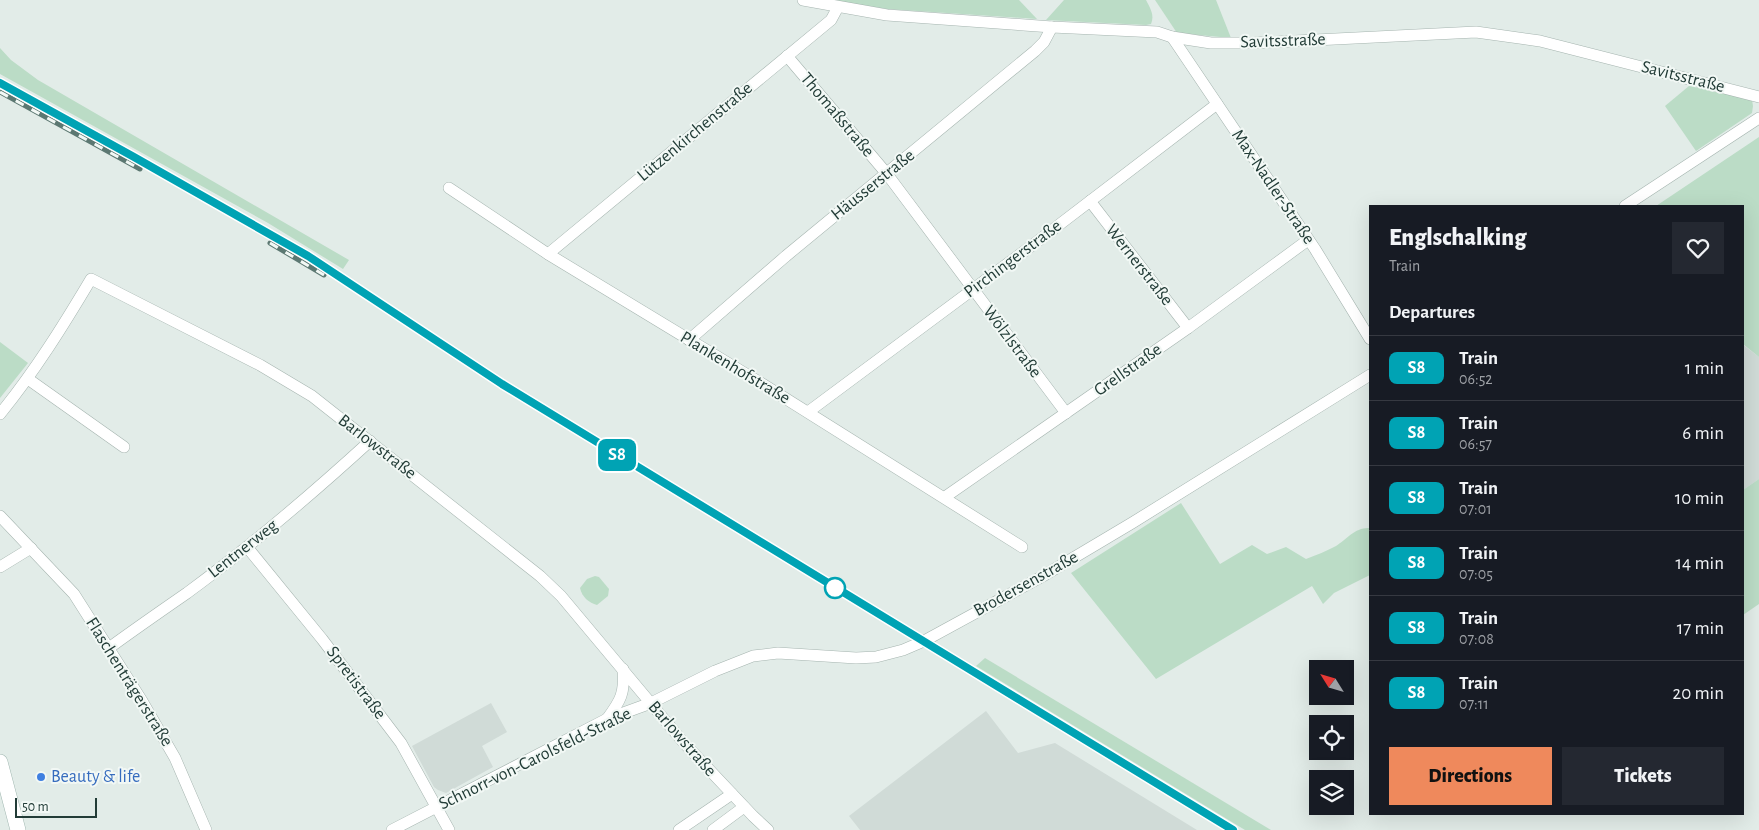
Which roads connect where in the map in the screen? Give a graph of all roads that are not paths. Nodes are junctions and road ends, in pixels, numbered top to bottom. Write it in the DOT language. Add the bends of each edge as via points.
graph roads {
  1 [pos="803,0"];
  2 [pos="838,7"];
  3 [pos="1052,27"];
  4 [pos="1172,37"];
  5 [pos="787,56"];
  6 [pos="1759,97"];
  7 [pos="1218,104"];
  8 [pos="1759,118"];
  9 [pos="887,174"];
  10 [pos="449,188"];
  11 [pos="1090,201"];
  12 [pos="1627,205"];
  13 [pos="1308,240"];
  14 [pos="548,254"];
  15 [pos="972,289"];
  16 [pos="1188,328"];
  17 [pos="1369,337"];
  18 [pos="689,340"];
  19 [pos="1369,376"];
  20 [pos="28,379"];
  21 [pos="808,412"];
  22 [pos="1066,413"];
  23 [pos="0,414"];
  24 [pos="370,441"];
  25 [pos="124,447"];
  26 [pos="945,498"];
  27 [pos="0,516"];
  28 [pos="247,547"];
  29 [pos="1022,547"];
  30 [pos="31,548"];
  31 [pos="0,567"];
  32 [pos="109,648"];
  33 [pos="623,669"];
  34 [pos="651,703"];
  35 [pos="607,719"];
  36 [pos="0,762"];
  37 [pos="732,794"];
  38 [pos="744,807"];
  39 [pos="437,808"];
  40 [pos="18,830"];
  41 [pos="206,830"];
  42 [pos="392,830"];
  43 [pos="449,830"];
  44 [pos="679,830"];
  45 [pos="713,830"];
  46 [pos="768,830"];
  1 -- 2 [label="street, Savitsstraße"];
  2 -- 3 [label="street, Savitsstraße" via="887,15"];
  2 -- 5 [label="street, Lützenkirchenstraße" via="831,20"];
  3 -- 4 [label="street, Savitsstraße" via="1157,32"];
  3 -- 9 [label="street, Häusserstraße" via="1035,51"];
  4 -- 6 [label="street, Savitsstraße" via="1211,43 1254,43 1476,32 1540,41"];
  4 -- 7 [label="street, Max-Nadler-Straße"];
  5 -- 9 [label="street, Thomaßstraße"];
  5 -- 14 [label="street, Lützenkirchenstraße"];
  7 -- 11 [label="street, Pirchingerstraße"];
  7 -- 13 [label="street, Max-Nadler-Straße"];
  8 -- 12 [label="street"];
  9 -- 15 [label="street, Wölzlstraße"];
  9 -- 18 [label="street, Häusserstraße"];
  10 -- 14 [label="street, Plankenhofstraße"];
  11 -- 15 [label="street, Pirchingerstraße"];
  11 -- 16 [label="street, Wernerstraße"];
  13 -- 16 [label="street, Grellstraße"];
  13 -- 17 [label="street, Max-Nadler-Straße"];
  14 -- 18 [label="street, Plankenhofstraße"];
  15 -- 21 [label="street, Pirchingerstraße"];
  15 -- 22 [label="street, Wölzlstraße"];
  16 -- 22 [label="street, Grellstraße"];
  18 -- 21 [label="street, Plankenhofstraße"];
  19 -- 34 [label="street, Brodersenstraße" via="1132,523 924,642 876,657 778,653 753,656"];
  20 -- 23 [label="street"];
  20 -- 24 [label="street, Barlowstraße" via="90,279 260,365 312,396"];
  20 -- 25 [label="street"];
  21 -- 26 [label="street, Plankenhofstraße"];
  22 -- 26 [label="street, Grellstraße"];
  24 -- 28 [label="street, Lentnerweg"];
  24 -- 33 [label="street, Barlowstraße" via="540,576"];
  26 -- 29 [label="street, Plankenhofstraße"];
  27 -- 30 [label="street, Flaschenträgerstraße"];
  28 -- 32 [label="street, Lentnerweg"];
  28 -- 39 [label="street, Spretistraße" via="401,743"];
  30 -- 31 [label="street"];
  30 -- 32 [label="street, Flaschenträgerstraße" via="74,594"];
  32 -- 41 [label="street, Flaschenträgerstraße" via="175,758"];
  33 -- 34 [label="street, Barlowstraße"];
  33 -- 35 [label="street, Barlowstraße" via="624,686 618,704"];
  34 -- 35 [label="street, Schnorr-von-Carolsfeld-Straße"];
  34 -- 37 [label="street, Barlowstraße"];
  35 -- 39 [label="street, Schnorr-von-Carolsfeld-Straße"];
  36 -- 40 [label="main road"];
  37 -- 38 [label="street, Barlowstraße"];
  37 -- 44 [label="street"];
  38 -- 45 [label="street"];
  38 -- 46 [label="street, Barlowstraße"];
  39 -- 42 [label="street, Schnorr-von-Carolsfeld-Straße"];
  39 -- 43 [label="street, Spretistraße"];
}
